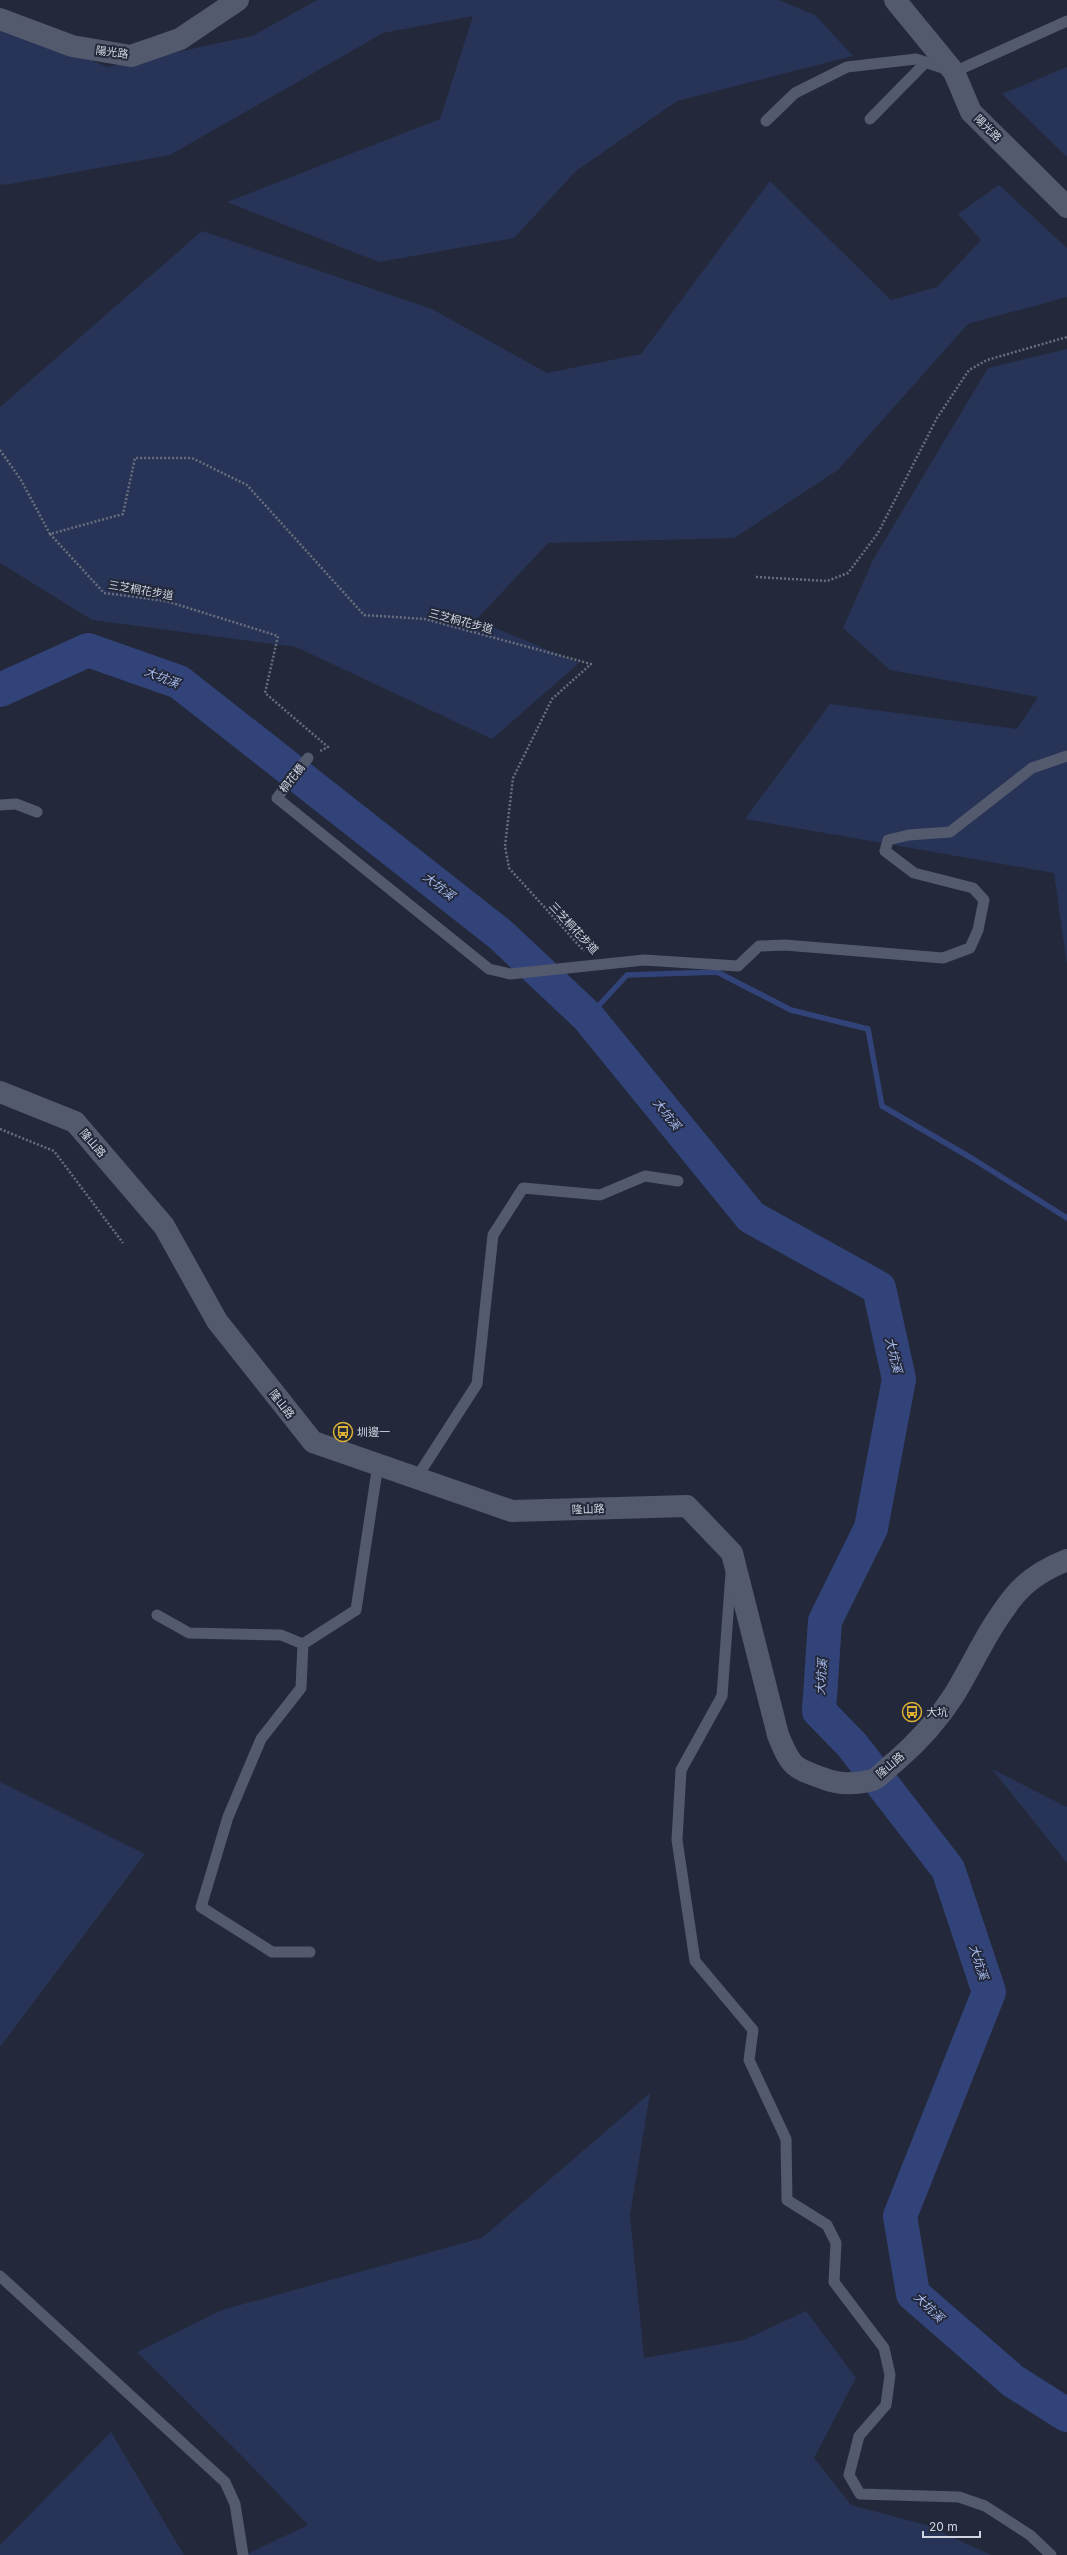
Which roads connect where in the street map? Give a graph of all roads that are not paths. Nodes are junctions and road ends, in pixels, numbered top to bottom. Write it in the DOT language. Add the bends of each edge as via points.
graph roads {
  1 [pos="238,0"];
  2 [pos="895,0"];
  3 [pos="0,19"];
  4 [pos="1067,21"];
  5 [pos="926,62"];
  6 [pos="954,72"];
  7 [pos="870,119"];
  8 [pos="766,121"];
  9 [pos="1067,207"];
  10 [pos="1067,756"];
  11 [pos="308,758"];
  12 [pos="0,805"];
  13 [pos="37,812"];
  14 [pos="0,1092"];
  15 [pos="678,1181"];
  16 [pos="378,1464"];
  17 [pos="417,1477"];
  18 [pos="732,1553"];
  19 [pos="1067,1560"];
  20 [pos="157,1615"];
  21 [pos="303,1644"];
  22 [pos="310,1952"];
  23 [pos="0,2276"];
  24 [pos="243,2555"];
  25 [pos="1051,2555"];
  1 -- 3 [label="street, 陽光路" via="180,39 131,56 72,46"];
  2 -- 6 [label="street, 陽光路"];
  4 -- 6 [label="lane"];
  5 -- 6 [label="lane"];
  5 -- 7 [label="lane"];
  5 -- 8 [label="lane" via="916,59 847,67 796,93"];
  6 -- 9 [label="street, 陽光路" via="971,112"];
  10 -- 11 [label="lane, 桐花橋" via="1032,768 950,832 909,835 888,840 885,851 914,872 973,888 984,900 978,930 970,948 943,958 792,945 759,946 738,966 644,960 510,974 488,969 277,798"];
  12 -- 13 [label="lane" via="16,804"];
  14 -- 16 [label="street, 隆山路" via="75,1122 164,1226 217,1321 312,1442"];
  15 -- 17 [label="lane" via="645,1176 600,1195 523,1188 493,1236 477,1384"];
  16 -- 17 [label="street, 隆山路"];
  16 -- 21 [label="lane" via="356,1610"];
  17 -- 18 [label="street, 隆山路" via="512,1511 687,1506"];
  18 -- 19 [label="street, 隆山路" via="778,1734 788,1760 803,1772 834,1782 855,1783 874,1780 914,1745 953,1696 1015,1594 1043,1570"];
  18 -- 25 [label="lane" via="722,1696 681,1770 677,1840 694,1961 753,2030 749,2060 786,2139 787,2200 827,2225 836,2243 834,2282 884,2348 890,2375 886,2405 859,2436 849,2475 860,2494 958,2497 985,2506 1030,2535"];
  20 -- 21 [label="lane" via="189,1633 281,1635"];
  21 -- 22 [label="lane" via="301,1688 261,1739 228,1817 201,1907 272,1952"];
  23 -- 24 [label="lane" via="225,2482 235,2504"];
}
